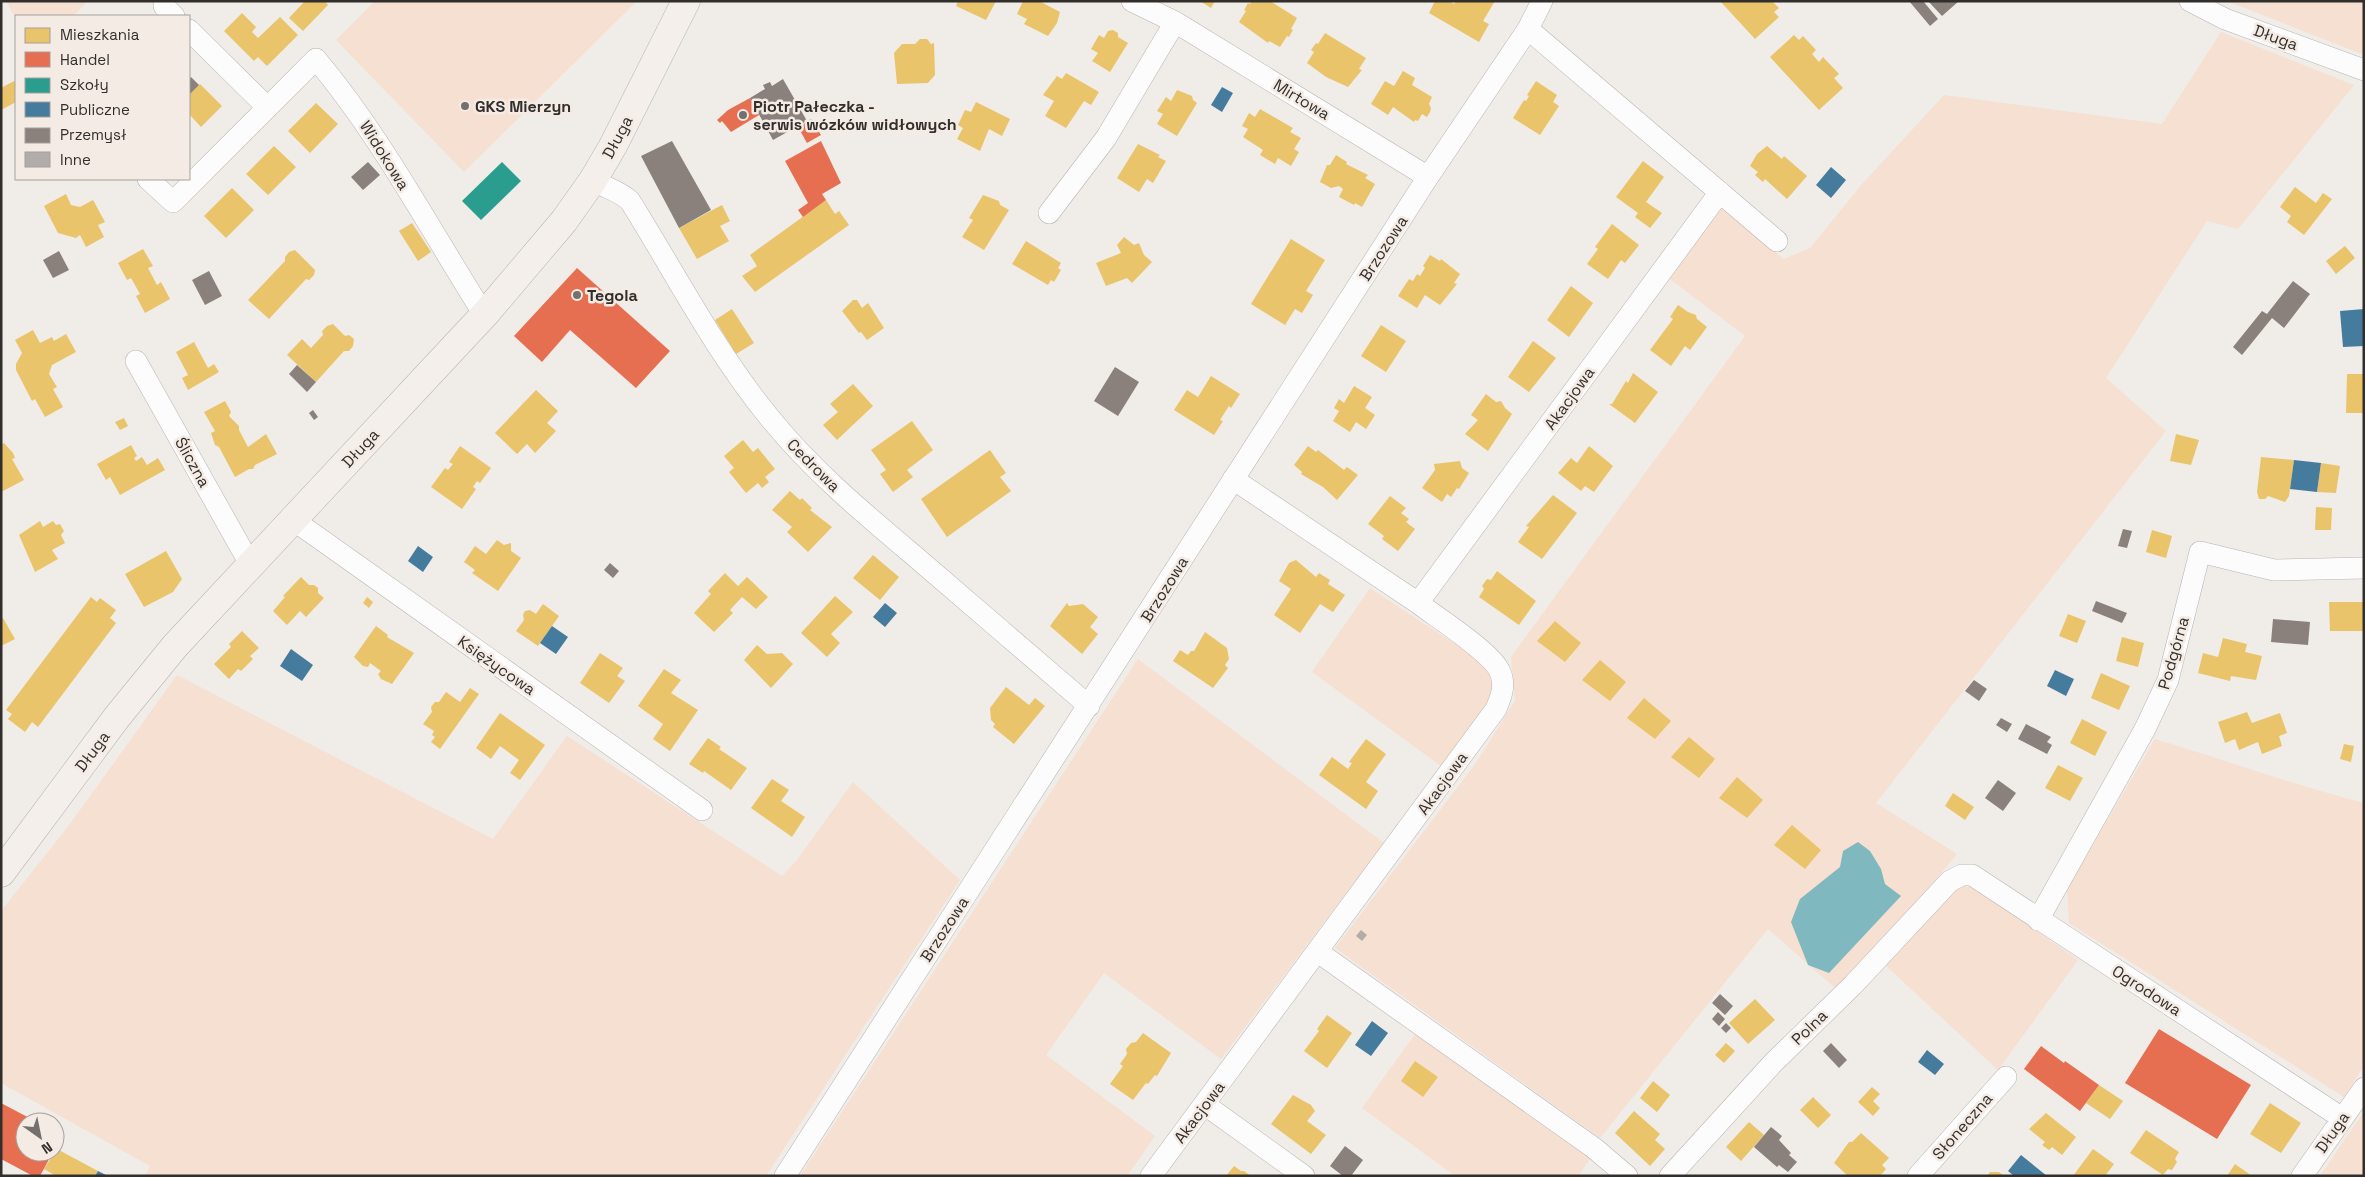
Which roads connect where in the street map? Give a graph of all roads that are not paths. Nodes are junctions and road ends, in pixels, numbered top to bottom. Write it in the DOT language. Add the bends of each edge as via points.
graph roads {
  1 [pos="686,1"];
  2 [pos="1132,1"];
  3 [pos="1542,1"];
  4 [pos="2190,1"];
  5 [pos="1175,22"];
  6 [pos="1528,29"];
  7 [pos="190,31"];
  8 [pos="2364,70"];
  9 [pos="267,107"];
  10 [pos="1428,177"];
  11 [pos="149,180"];
  12 [pos="593,180"];
  13 [pos="1720,192"];
  14 [pos="1049,213"];
  15 [pos="1777,241"];
  16 [pos="486,313"];
  17 [pos="136,361"];
  18 [pos="1233,479"];
  19 [pos="292,519"];
  20 [pos="250,564"];
  21 [pos="2364,568"];
  22 [pos="1418,603"];
  23 [pos="1089,706"];
  24 [pos="702,810"];
  25 [pos="1,873"];
  26 [pos="1950,881"];
  27 [pos="2038,920"];
  28 [pos="1318,952"];
  29 [pos="2006,1076"];
  30 [pos="2364,1088"];
  31 [pos="1204,1104"];
  32 [pos="2342,1118"];
  33 [pos="785,1176"];
  34 [pos="1151,1176"];
  35 [pos="1304,1176"];
  36 [pos="1627,1176"];
  37 [pos="1670,1176"];
  38 [pos="1918,1176"];
  39 [pos="2302,1176"];
  1 -- 12 [label="street, Długa"];
  2 -- 5 [label="street, Mirtowa"];
  3 -- 6 [label="street, Brzozowa"];
  4 -- 8 [label="street, Długa" via="2225,19"];
  5 -- 10 [label="street, Mirtowa"];
  5 -- 14 [label="street" via="1106,138"];
  6 -- 10 [label="street, Brzozowa"];
  6 -- 13 [label="street"];
  7 -- 9 [label="street"];
  9 -- 11 [label="street, Widokowa" via="173,202"];
  9 -- 16 [label="street, Widokowa" via="316,58 343,90"];
  10 -- 18 [label="street, Brzozowa"];
  12 -- 16 [label="street, Długa" via="549,240"];
  12 -- 23 [label="street, Cedrowa" via="623,194 630,201 731,365 753,398 790,442 874,522"];
  13 -- 15 [label="street"];
  13 -- 22 [label="street, Akacjowa"];
  16 -- 19 [label="street, Długa"];
  17 -- 20 [label="street, Śliczna"];
  18 -- 22 [label="street, Akacjowa"];
  18 -- 23 [label="street, Brzozowa"];
  19 -- 20 [label="street, Długa"];
  19 -- 24 [label="street, Księżycowa"];
  20 -- 25 [label="street, Długa" via="138,690"];
  21 -- 27 [label="street, Podgórna" via="2274,570 2200,552 2168,680 2145,729"];
  22 -- 28 [label="street, Akacjowa" via="1492,659 1500,672 1503,690 1496,709"];
  23 -- 33 [label="street, Brzozowa"];
  26 -- 27 [label="street, Ogrodowa" via="1962,875 1972,875"];
  26 -- 37 [label="street, Polna" via="1853,985 1773,1063"];
  27 -- 32 [label="street, Ogrodowa"];
  28 -- 31 [label="street, Akacjowa"];
  28 -- 36 [label="street" via="1594,1148"];
  29 -- 38 [label="street, Słoneczna"];
  30 -- 32 [label="street, Długa"];
  31 -- 34 [label="street, Akacjowa"];
  31 -- 35 [label="street"];
  32 -- 39 [label="street, Długa"];
}
